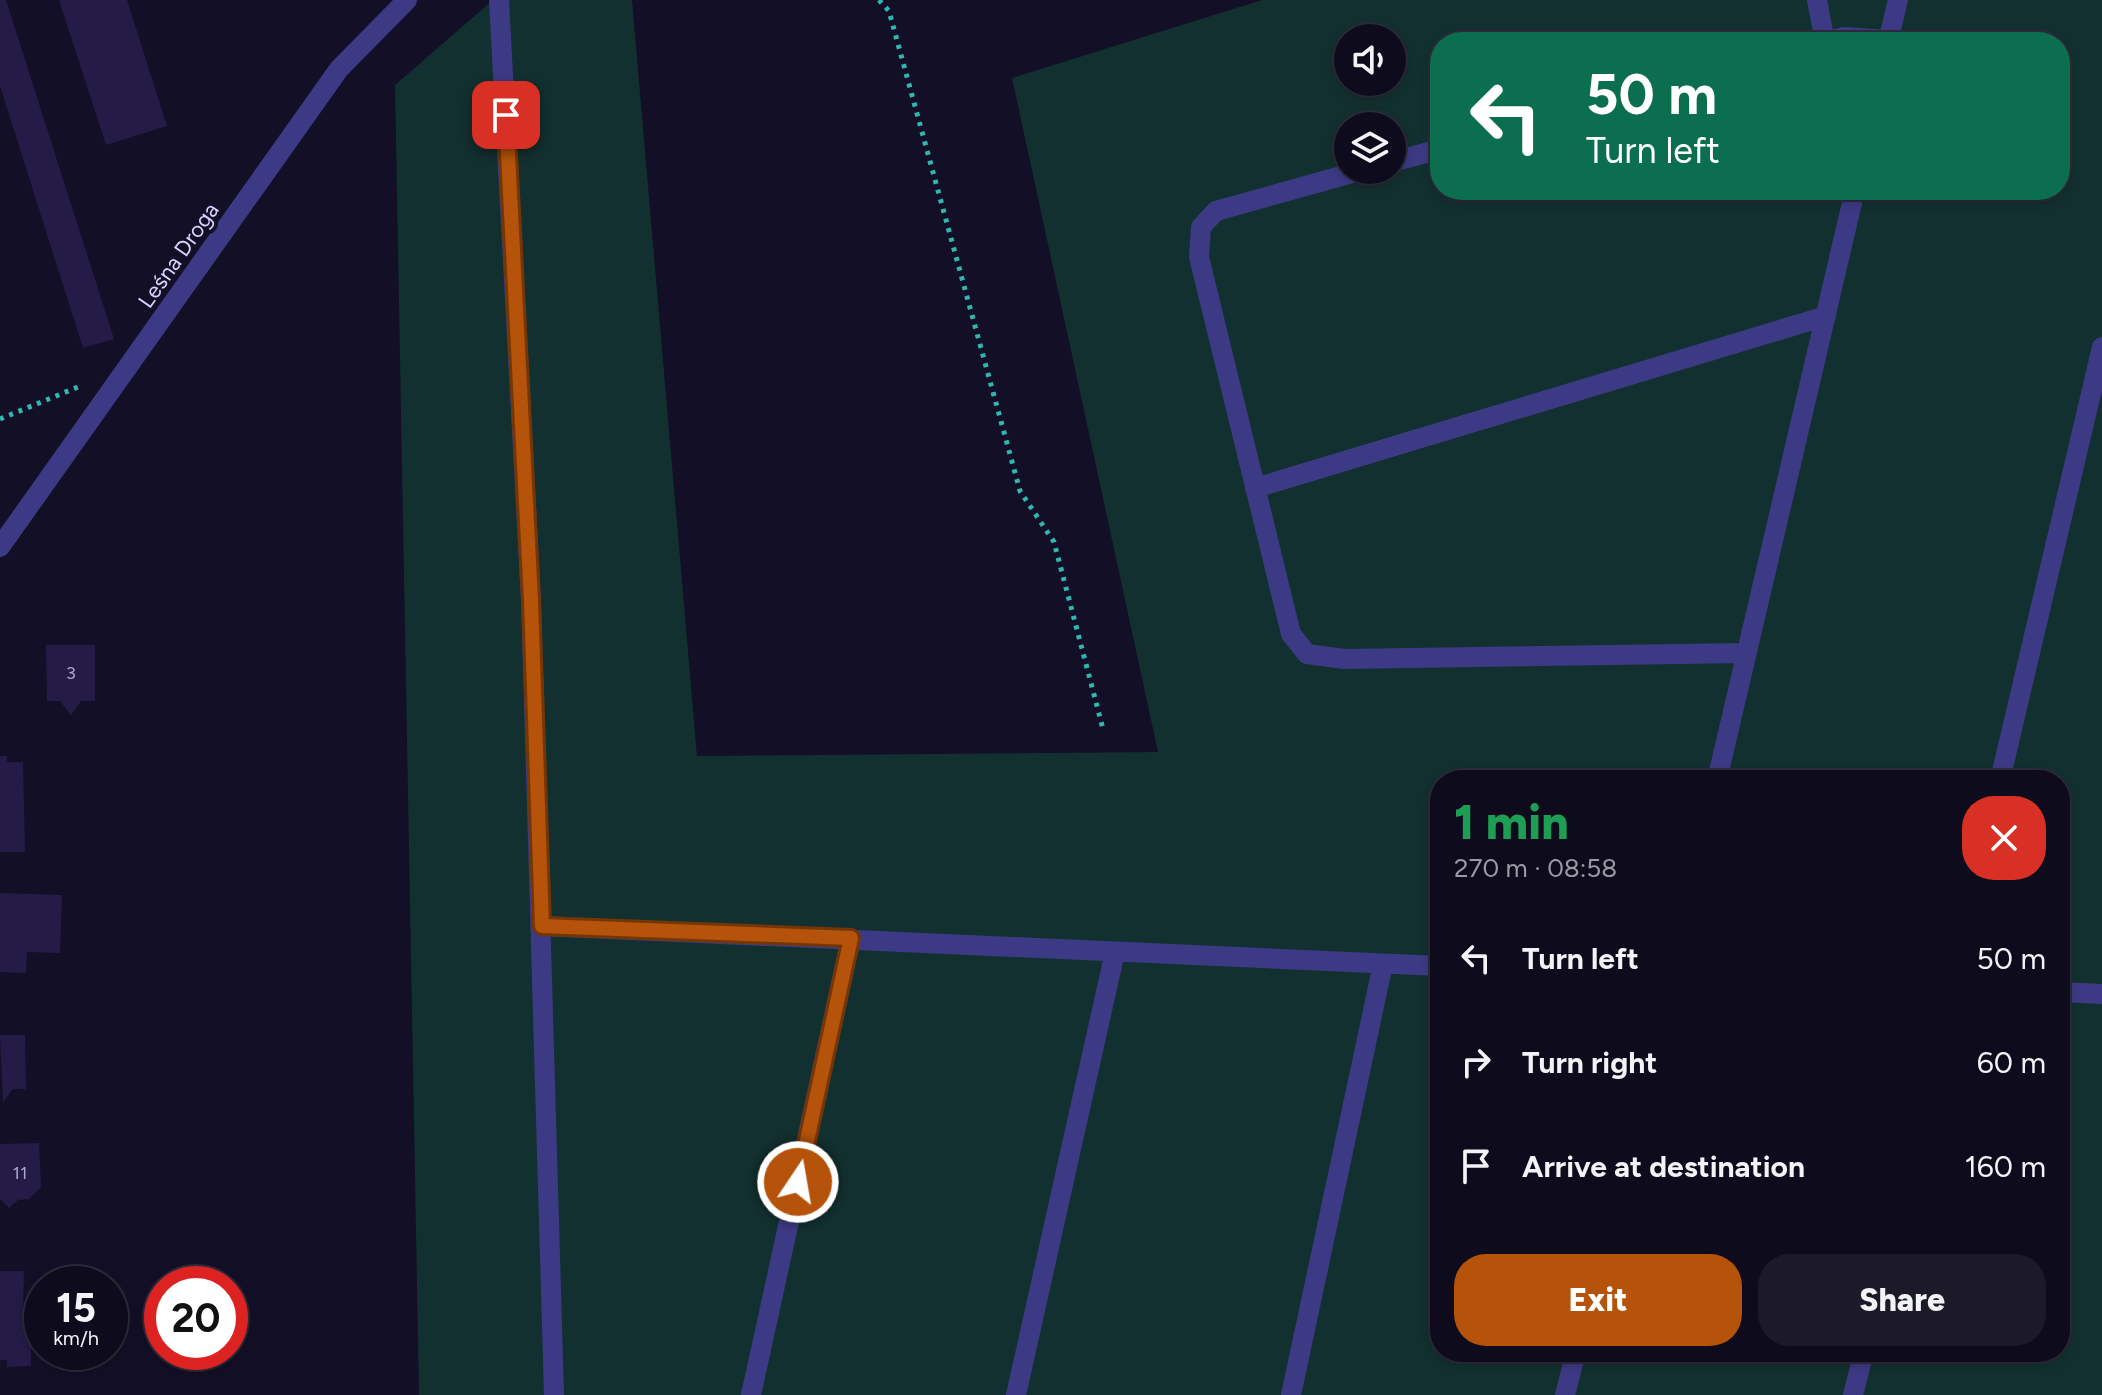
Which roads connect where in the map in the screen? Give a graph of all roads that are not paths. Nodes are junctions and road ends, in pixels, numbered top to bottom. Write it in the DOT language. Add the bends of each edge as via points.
graph roads {
  1 [pos="407,0"];
  2 [pos="499,0"];
  3 [pos="1817,0"];
  4 [pos="1898,0"];
  5 [pos="1823,32"];
  6 [pos="1890,32"];
  7 [pos="1430,152"];
  8 [pos="1406,158"];
  9 [pos="1334,178"];
  10 [pos="1853,200"];
  11 [pos="1826,316"];
  12 [pos="2102,347"];
  13 [pos="1255,488"];
  14 [pos="0,547"];
  15 [pos="1747,653"];
  16 [pos="1719,770"];
  17 [pos="2002,770"];
  18 [pos="542,926"];
  19 [pos="851,938"];
  20 [pos="1115,952"];
  21 [pos="1383,964"];
  22 [pos="1430,966"];
  23 [pos="2070,992"];
  24 [pos="2102,994"];
  25 [pos="1573,1362"];
  26 [pos="1861,1362"];
  27 [pos="554,1395"];
  28 [pos="751,1395"];
  29 [pos="1016,1395"];
  30 [pos="1291,1395"];
  31 [pos="1565,1395"];
  32 [pos="1853,1395"];
  1 -- 14 [label="street, Leśna Droga" via="339,69"];
  2 -- 18 [label="street" via="531,600"];
  3 -- 5 [label="street"];
  4 -- 6 [label="street"];
  7 -- 8 [label="street"];
  9 -- 13 [label="street" via="1216,211 1201,227 1199,257"];
  10 -- 11 [label="street"];
  11 -- 13 [label="street"];
  11 -- 15 [label="street"];
  12 -- 17 [label="street"];
  13 -- 15 [label="street" via="1291,634 1307,654 1344,659"];
  15 -- 16 [label="street"];
  18 -- 19 [label="street"];
  18 -- 27 [label="street"];
  19 -- 20 [label="street"];
  19 -- 28 [label="street"];
  20 -- 21 [label="street"];
  20 -- 29 [label="street"];
  21 -- 22 [label="street"];
  21 -- 30 [label="street"];
  23 -- 24 [label="street"];
  25 -- 31 [label="street"];
  26 -- 32 [label="street"];
}
